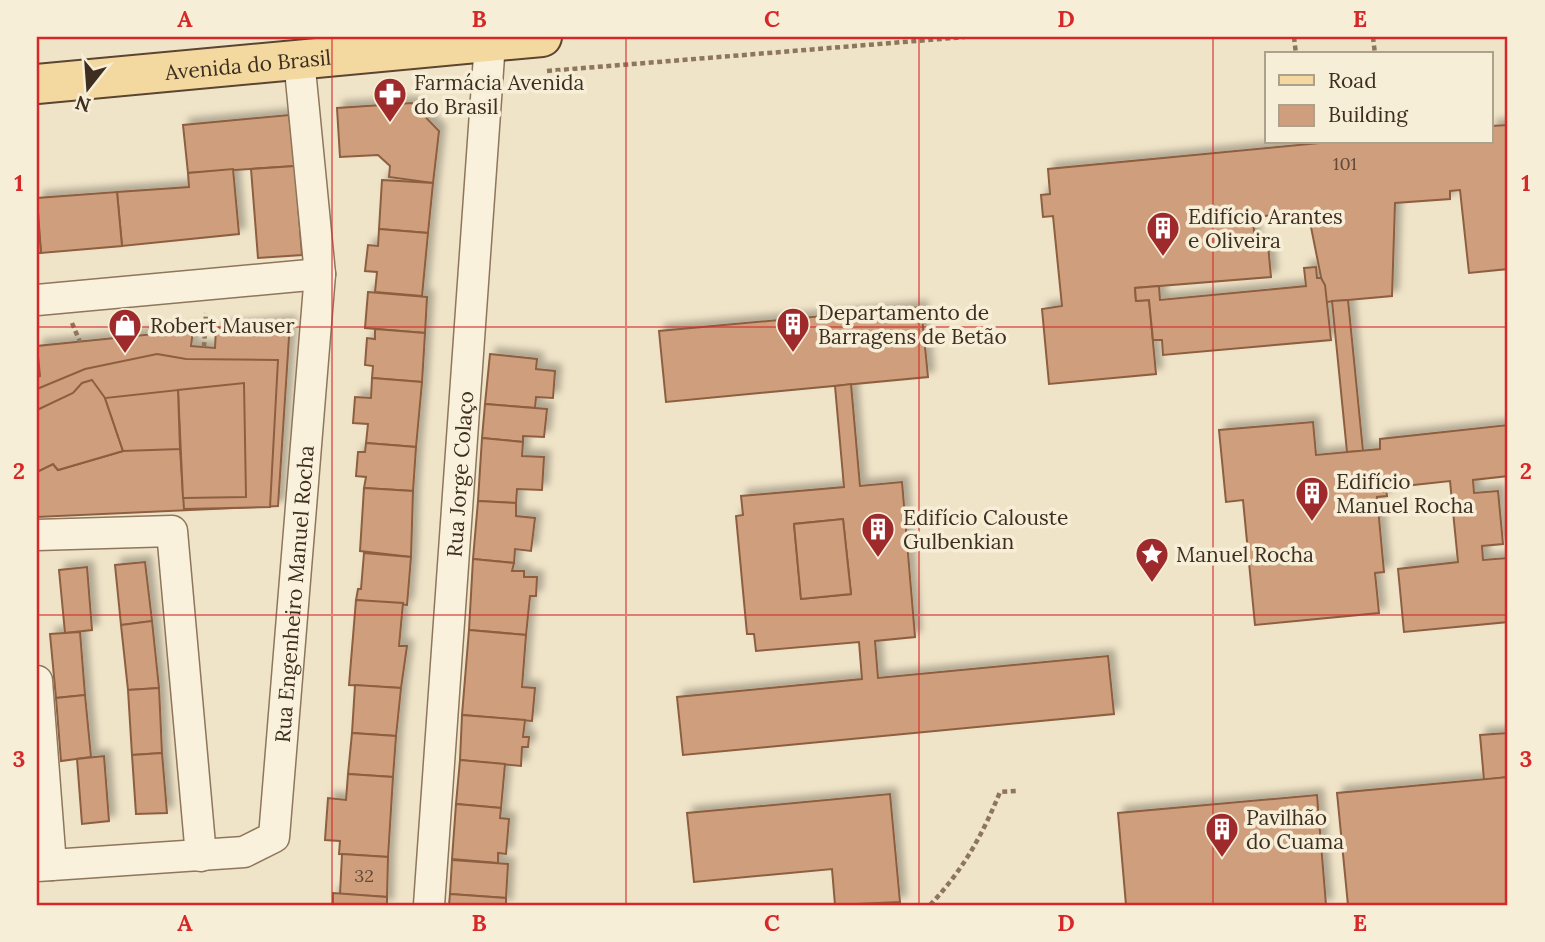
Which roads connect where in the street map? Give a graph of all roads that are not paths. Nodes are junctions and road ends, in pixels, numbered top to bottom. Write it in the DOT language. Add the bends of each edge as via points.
graph roads {
  1 [pos="490,42"];
  2 [pos="541,54"];
  3 [pos="299,59"];
  4 [pos="37,83"];
  5 [pos="320,274"];
  6 [pos="37,300"];
  7 [pos="37,535"];
  8 [pos="37,681"];
  9 [pos="201,856"];
  10 [pos="44,866"];
  11 [pos="429,905"];
  1 -- 2 [label="main road, Avenida do Brasil"];
  1 -- 3 [label="main road, Avenida do Brasil"];
  1 -- 11 [label="street, Rua Jorge Colaço"];
  3 -- 4 [label="main road, Avenida do Brasil"];
  3 -- 5 [label="street, Rua Engenheiro Manuel Rocha"];
  5 -- 6 [label="street"];
  5 -- 9 [label="street, Rua Engenheiro Manuel Rocha" via="274,837 244,852"];
  7 -- 9 [label="street" via="172,531"];
  8 -- 10 [label="street, Rua Engenheiro Manuel Rocha"];
  9 -- 10 [label="street, Rua Engenheiro Manuel Rocha"];
}
